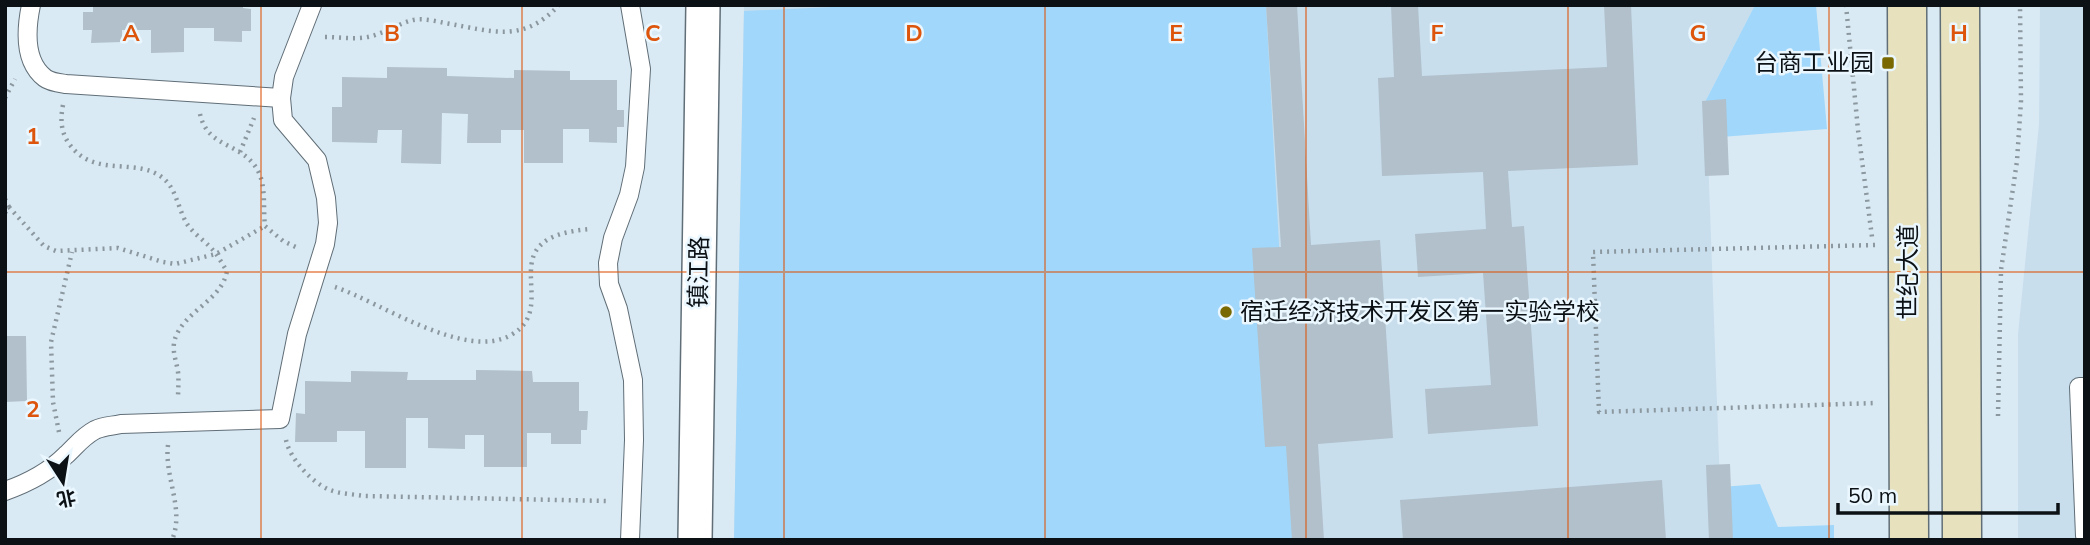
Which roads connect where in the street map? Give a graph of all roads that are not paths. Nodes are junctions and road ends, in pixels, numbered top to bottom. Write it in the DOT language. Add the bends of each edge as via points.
graph roads {
  1 [pos="31,5"];
  2 [pos="312,5"];
  3 [pos="630,5"];
  4 [pos="703,5"];
  5 [pos="1907,5"];
  6 [pos="1960,5"];
  7 [pos="281,98"];
  8 [pos="2085,387"];
  9 [pos="5,491"];
  10 [pos="2085,536"];
  11 [pos="630,540"];
  12 [pos="695,540"];
  13 [pos="1909,540"];
  14 [pos="1962,540"];
  1 -- 7 [label="lane" via="27,35 33,65 47,79"];
  2 -- 7 [label="lane" via="284,77"];
  3 -- 11 [label="lane" via="641,69 635,167 608,262 609,284 633,380"];
  4 -- 12 [label="street, 镇江路"];
  5 -- 13 [label="street, 世纪大道" via="1885,246 1885,404"];
  6 -- 14 [label="street"];
  7 -- 9 [label="lane" via="283,120 317,159 328,223 297,334 280,419 98,428 26,484"];
  8 -- 10 [label="lane" via="2079,387"];
}
